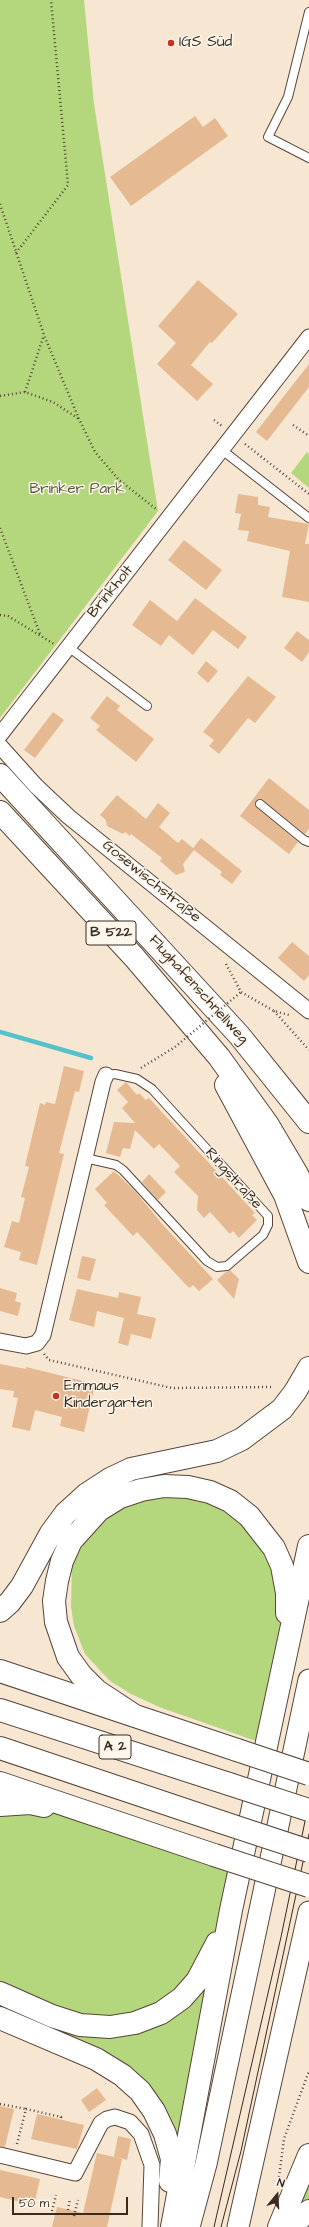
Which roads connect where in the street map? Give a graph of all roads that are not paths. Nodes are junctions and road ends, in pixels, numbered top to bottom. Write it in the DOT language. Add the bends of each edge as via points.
graph roads {
  1 [pos="309,12"];
  2 [pos="309,158"];
  3 [pos="309,337"];
  4 [pos="222,450"];
  5 [pos="309,518"];
  6 [pos="65,648"];
  7 [pos="147,706"];
  8 [pos="0,735"];
  9 [pos="0,746"];
  10 [pos="0,774"];
  11 [pos="260,804"];
  12 [pos="0,812"];
  13 [pos="309,842"];
  14 [pos="308,1010"];
  15 [pos="219,1057"];
  16 [pos="106,1075"];
  17 [pos="309,1122"];
  18 [pos="85,1158"];
  19 [pos="309,1200"];
  20 [pos="309,1262"];
  21 [pos="0,1341"];
  22 [pos="309,1368"];
  23 [pos="309,1546"];
  24 [pos="0,1611"];
  25 [pos="288,1640"];
  26 [pos="0,1671"];
  27 [pos="309,1680"];
  28 [pos="0,1710"];
  29 [pos="135,1716"];
  30 [pos="0,1748"];
  31 [pos="309,1774"];
  32 [pos="0,1783"];
  33 [pos="0,1805"];
  34 [pos="309,1810"];
  35 [pos="97,1817"];
  36 [pos="309,1851"];
  37 [pos="309,1886"];
  38 [pos="231,1910"];
  39 [pos="309,1912"];
  40 [pos="0,1993"];
  41 [pos="0,2018"];
  42 [pos="309,2155"];
  43 [pos="7,2157"];
  44 [pos="309,2211"];
  45 [pos="150,2227"];
  46 [pos="168,2227"];
  47 [pos="172,2227"];
  48 [pos="189,2227"];
  49 [pos="238,2227"];
  50 [pos="279,2227"];
  51 [pos="289,2227"];
  1 -- 2 [label="lane" via="288,97 268,137"];
  3 -- 4 [label="street, Brinkholt"];
  4 -- 5 [label="lane"];
  4 -- 6 [label="street, Brinkholt"];
  6 -- 7 [label="lane"];
  6 -- 8 [label="street, Brinkholt"];
  9 -- 14 [label="street, Gosewischstraße" via="36,786 69,817"];
  10 -- 17 [label="highway, Flughafenschnellweg / B 522" via="239,1035"];
  11 -- 13 [label="lane"];
  12 -- 15 [label="highway, Flughafenschnellweg / B 522" via="134,957"];
  15 -- 19 [label="highway, B 522" via="268,1125"];
  15 -- 20 [label="highway" via="227,1090 285,1195"];
  16 -- 18 [label="street, Ringstraße"];
  16 -- 18 [label="lane, Ringstraße" via="115,1074 137,1079 152,1089 268,1216 268,1225 263,1235 227,1266 217,1267 208,1261 123,1170 116,1165"];
  18 -- 21 [label="street, Ringstraße" via="43,1335 37,1344 26,1346"];
  22 -- 24 [label="highway" via="282,1409 242,1440 218,1451 131,1469 87,1494 65,1514 51,1533 22,1586"];
  23 -- 25 [label="highway"];
  25 -- 29 [label="highway" via="287,1593 282,1566 274,1548 249,1516 230,1501 210,1492 188,1487 164,1486 120,1497 99,1510 71,1542 56,1581 54,1601 56,1622 68,1657 97,1691"];
  25 -- 38 [label="highway"];
  26 -- 29 [label="highway"];
  27 -- 48 [label="main road" via="206,2164"];
  28 -- 34 [label="highway, A 2, bridge"];
  29 -- 31 [label="highway, bridge"];
  30 -- 36 [label="highway, A 2, bridge"];
  32 -- 35 [label="highway"];
  33 -- 35 [label="highway" via="30,1803"];
  35 -- 37 [label="highway, bridge"];
  38 -- 40 [label="highway" via="197,1981 182,1998 161,2013 135,2023 110,2027 80,2025 52,2016"];
  38 -- 47 [label="highway"];
  39 -- 49 [label="main road"];
  41 -- 46 [label="highway" via="96,2059 122,2075 140,2091 157,2116 172,2158"];
  42 -- 50 [label="highway"];
  43 -- 45 [label="street" via="75,2173 101,2123 115,2117 130,2122 142,2134 152,2165"];
  44 -- 51 [label="highway"];
}
